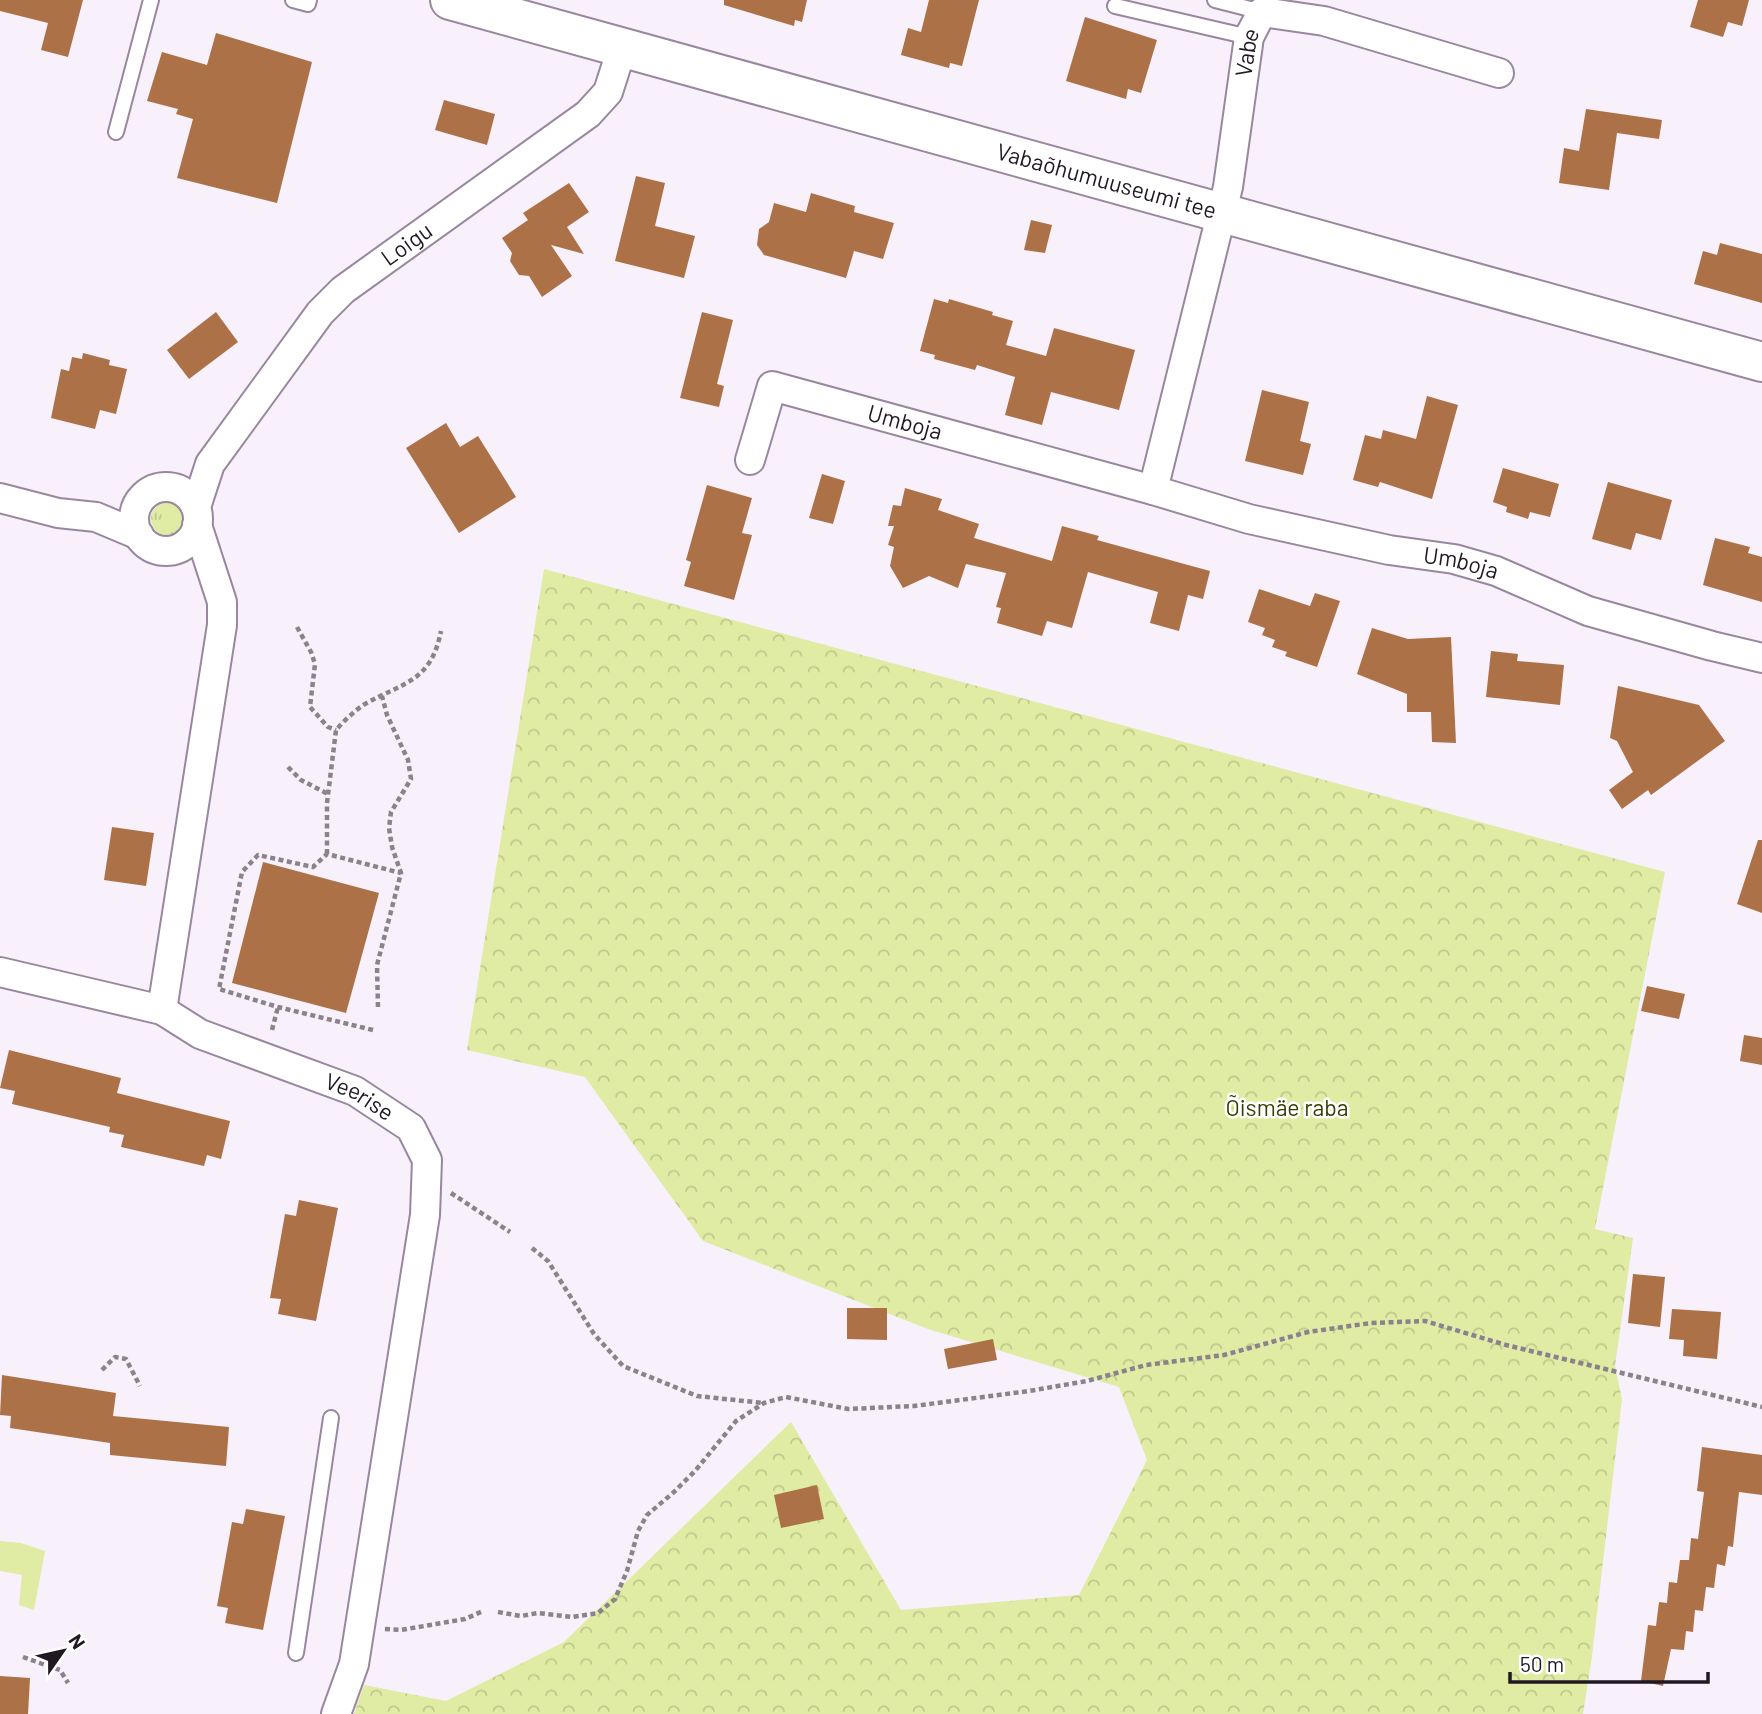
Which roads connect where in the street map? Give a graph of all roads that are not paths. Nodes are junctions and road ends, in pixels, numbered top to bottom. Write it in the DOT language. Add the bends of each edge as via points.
graph roads {
  1 [pos="151,0"];
  2 [pos="293,0"];
  3 [pos="309,0"];
  4 [pos="450,0"];
  5 [pos="1215,0"];
  6 [pos="1115,6"];
  7 [pos="1263,6"];
  8 [pos="1249,37"];
  9 [pos="622,48"];
  10 [pos="1499,73"];
  11 [pos="116,132"];
  12 [pos="1222,212"];
  13 [pos="1762,362"];
  14 [pos="750,460"];
  15 [pos="210,464"];
  16 [pos="163,487"];
  17 [pos="1153,490"];
  18 [pos="0,498"];
  19 [pos="138,503"];
  20 [pos="196,516"];
  21 [pos="96,517"];
  22 [pos="139,535"];
  23 [pos="168,550"];
  24 [pos="213,574"];
  25 [pos="1762,658"];
  26 [pos="0,972"];
  27 [pos="162,1010"];
  28 [pos="331,1418"];
  29 [pos="296,1653"];
  30 [pos="336,1714"];
  1 -- 11 [label="lane"];
  2 -- 3 [label="lane" via="308,4"];
  4 -- 9 [label="street, Vabaõhumuuseumi tee"];
  5 -- 7 [label="lane"];
  6 -- 8 [label="lane"];
  7 -- 8 [label="street, Vabe"];
  7 -- 10 [label="street, Vabe"];
  8 -- 12 [label="street, Vabe"];
  9 -- 12 [label="street, Vabaõhumuuseumi tee"];
  9 -- 15 [label="street, Loigu" via="608,92 588,114 343,290 320,313"];
  12 -- 13 [label="street, Vabaõhumuuseumi tee"];
  12 -- 17 [label="street"];
  14 -- 17 [label="street, Umboja" via="772,387"];
  15 -- 16 [label="street, Loigu"];
  15 -- 20 [label="street, Loigu"];
  16 -- 19 [label="street" via="153,489"];
  16 -- 20 [label="street" via="183,492"];
  17 -- 25 [label="street, Umboja" via="1249,519 1389,550 1454,559 1496,571 1588,611"];
  18 -- 21 [label="street"];
  19 -- 21 [label="street"];
  19 -- 22 [label="street" via="135,525"];
  20 -- 23 [label="street" via="187,542"];
  20 -- 24 [label="street"];
  21 -- 22 [label="street"];
  22 -- 23 [label="street" via="151,547"];
  23 -- 24 [label="street"];
  24 -- 27 [label="street" via="222,602 222,625"];
  26 -- 27 [label="street, Veerise"];
  27 -- 30 [label="street, Veerise" via="200,1034 355,1091 411,1128 427,1160 425,1215 354,1664"];
  28 -- 29 [label="lane"];
}
